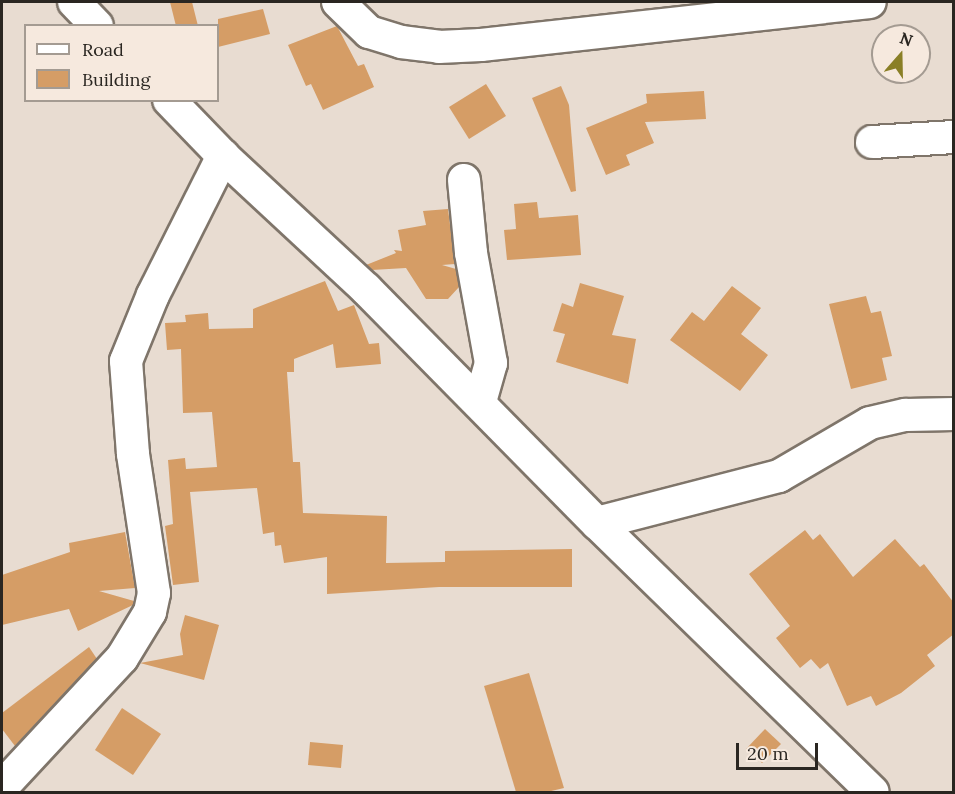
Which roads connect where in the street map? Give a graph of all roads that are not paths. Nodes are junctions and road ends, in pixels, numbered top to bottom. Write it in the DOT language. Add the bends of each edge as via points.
graph roads {
  1 [pos="74,2"];
  2 [pos="338,2"];
  3 [pos="870,2"];
  4 [pos="95,24"];
  5 [pos="171,102"];
  6 [pos="954,137"];
  7 [pos="872,142"];
  8 [pos="223,156"];
  9 [pos="464,180"];
  10 [pos="480,402"];
  11 [pos="954,414"];
  12 [pos="597,523"];
  13 [pos="2,787"];
  14 [pos="873,792"];
  1 -- 4 [label="street"];
  2 -- 3 [label="street" via="369,32 401,42 439,46 481,45"];
  5 -- 8 [label="street"];
  6 -- 7 [label="street"];
  8 -- 10 [label="street"];
  8 -- 13 [label="street" via="153,295 126,361 133,454 154,593 150,612 122,658"];
  9 -- 10 [label="street" via="471,253 491,363"];
  10 -- 12 [label="street"];
  11 -- 12 [label="street" via="906,415 870,423 778,476"];
  12 -- 14 [label="street"];
}
